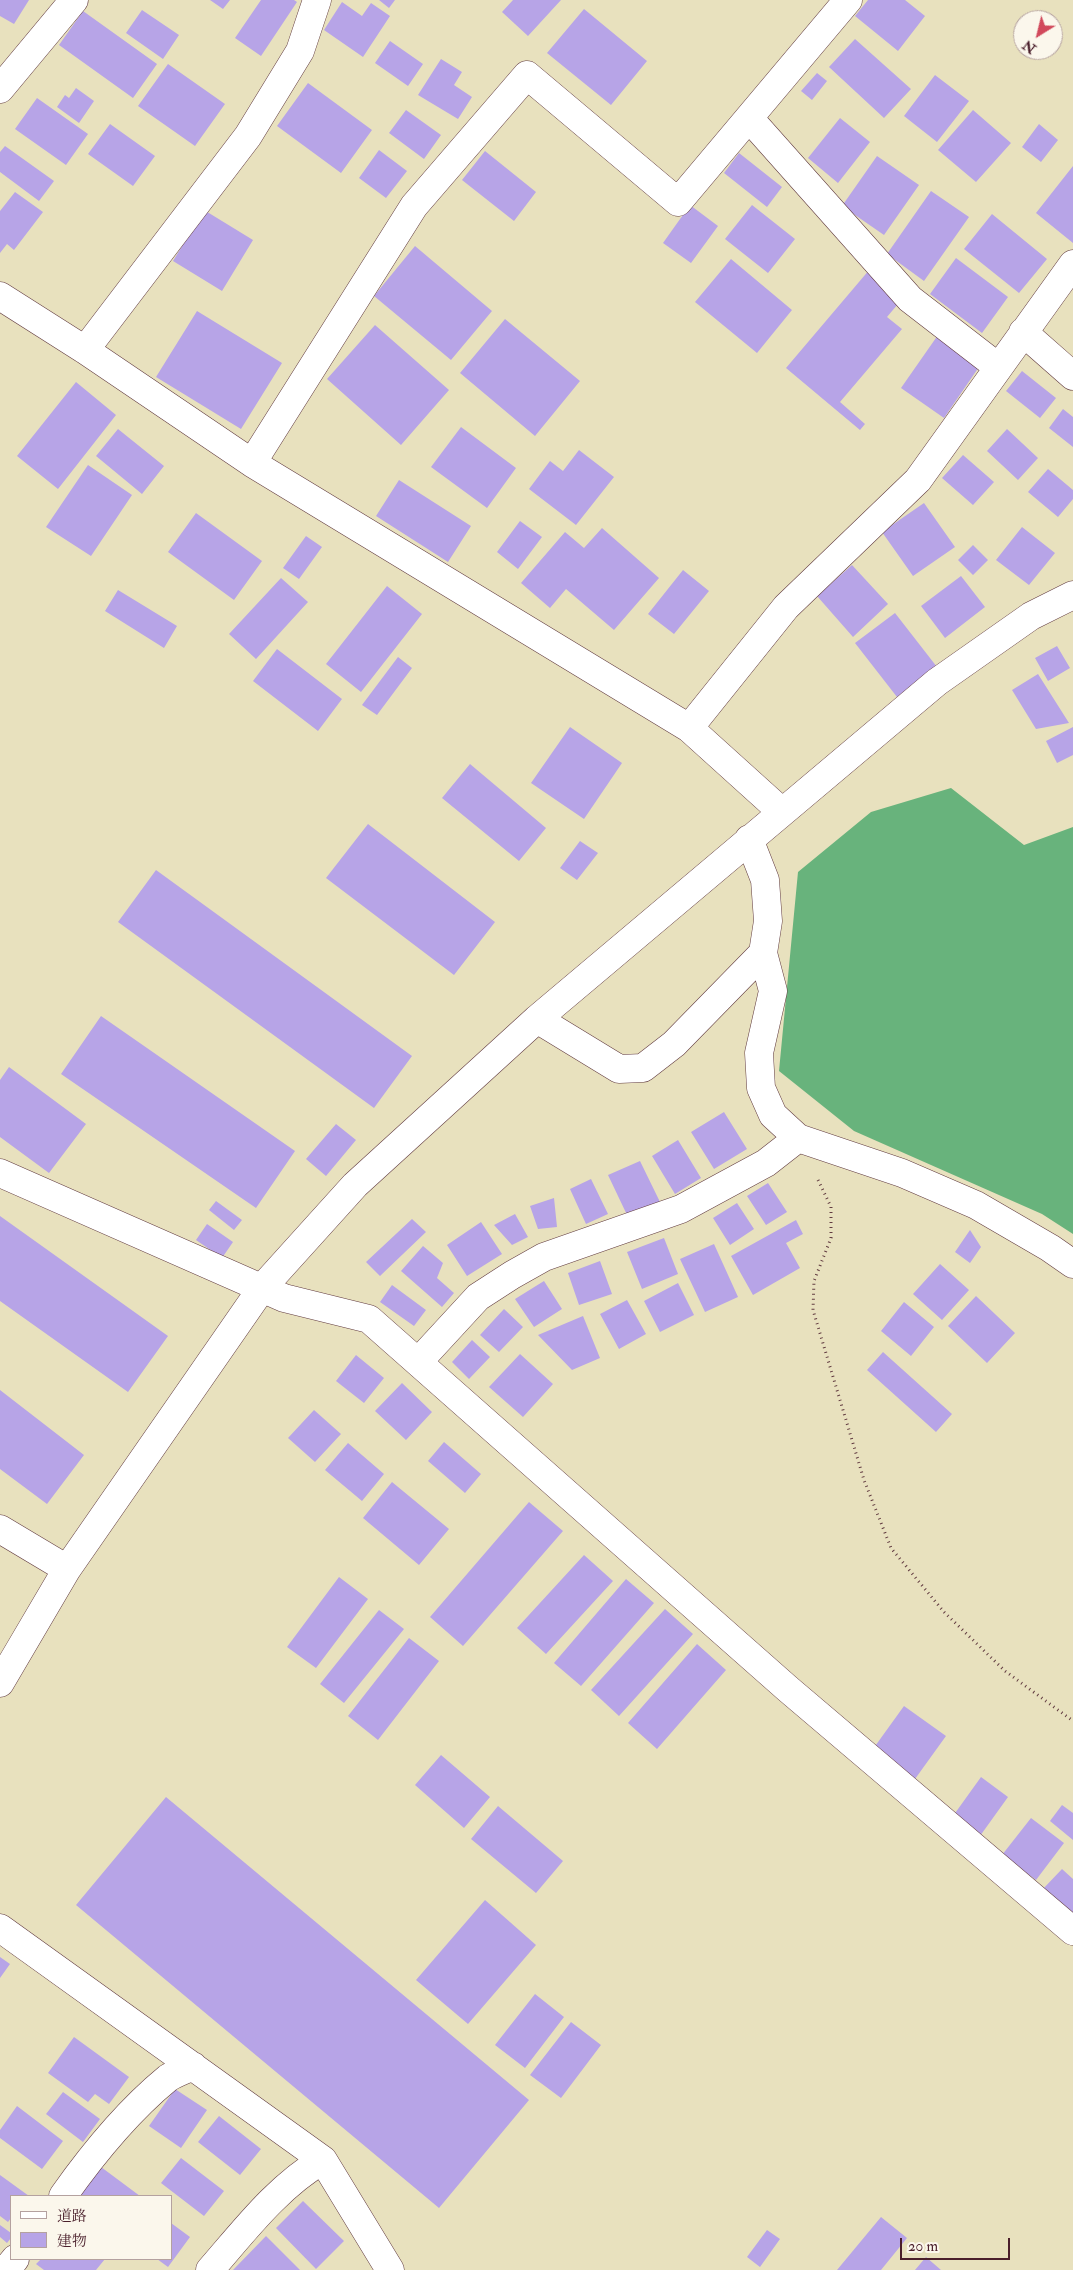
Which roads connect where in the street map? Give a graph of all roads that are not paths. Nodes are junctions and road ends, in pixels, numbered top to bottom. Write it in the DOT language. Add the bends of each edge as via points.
graph roads {
  1 [pos="74,0"];
  2 [pos="316,0"];
  3 [pos="848,0"];
  4 [pos="0,89"];
  5 [pos="749,118"];
  6 [pos="1073,264"];
  7 [pos="0,296"];
  8 [pos="1023,332"];
  9 [pos="86,350"];
  10 [pos="998,367"];
  11 [pos="1073,376"];
  12 [pos="252,463"];
  13 [pos="1073,596"];
  14 [pos="689,728"];
  15 [pos="782,812"];
  16 [pos="750,839"];
  17 [pos="764,953"];
  18 [pos="537,1019"];
  19 [pos="798,1138"];
  20 [pos="0,1173"];
  21 [pos="1073,1264"];
  22 [pos="262,1288"];
  23 [pos="419,1362"];
  24 [pos="0,1529"];
  25 [pos="67,1569"];
  26 [pos="0,1683"];
  27 [pos="0,1928"];
  28 [pos="1073,1931"];
  29 [pos="193,2066"];
  30 [pos="323,2160"];
  31 [pos="64,2195"];
  32 [pos="14,2260"];
  33 [pos="6,2270"];
  34 [pos="210,2270"];
  35 [pos="390,2270"];
  1 -- 4 [label="street"];
  2 -- 9 [label="street" via="300,51 248,136"];
  3 -- 5 [label="street"];
  5 -- 10 [label="street" via="910,299"];
  5 -- 12 [label="street" via="678,202 527,75 414,206"];
  6 -- 8 [label="street"];
  7 -- 9 [label="street"];
  8 -- 10 [label="street"];
  8 -- 11 [label="street"];
  9 -- 12 [label="street"];
  10 -- 14 [label="street" via="918,480 786,607"];
  12 -- 14 [label="street"];
  13 -- 15 [label="street" via="1031,616 937,682"];
  14 -- 15 [label="street"];
  15 -- 16 [label="street"];
  16 -- 17 [label="street" via="765,880 768,921"];
  16 -- 18 [label="street"];
  17 -- 18 [label="street" via="674,1044 643,1068 619,1069"];
  17 -- 19 [label="street" via="773,991 759,1053 761,1088 773,1115"];
  18 -- 22 [label="street" via="355,1185"];
  19 -- 21 [label="street" via="902,1173 976,1205"];
  19 -- 23 [label="street" via="766,1163 681,1209 544,1257 512,1275 478,1297"];
  20 -- 22 [label="street"];
  22 -- 23 [label="street" via="284,1298 369,1320"];
  22 -- 25 [label="street"];
  23 -- 28 [label="street" via="788,1689"];
  24 -- 25 [label="street"];
  25 -- 26 [label="street"];
  27 -- 29 [label="street"];
  29 -- 30 [label="street"];
  29 -- 31 [label="street" via="170,2077 131,2114 86,2162"];
  30 -- 34 [label="street" via="297,2178"];
  30 -- 35 [label="street"];
  32 -- 33 [label="street"];
}
